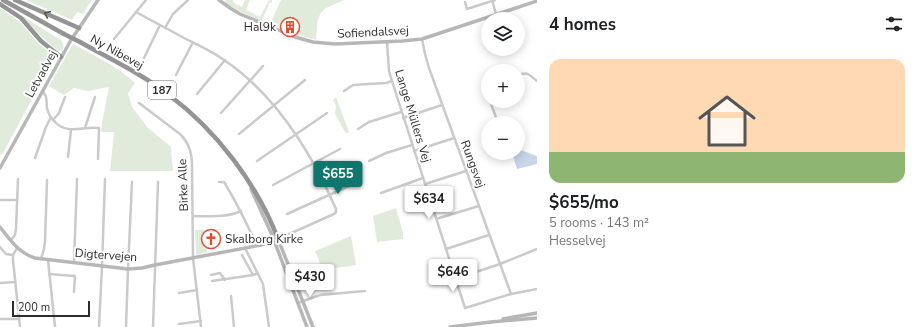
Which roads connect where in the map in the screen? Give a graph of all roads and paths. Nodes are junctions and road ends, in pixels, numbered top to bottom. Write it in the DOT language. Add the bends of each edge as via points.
graph roads {
  1 [pos="3,0"];
  2 [pos="15,0"];
  3 [pos="98,0"];
  4 [pos="146,0"];
  5 [pos="188,0"];
  6 [pos="218,0"];
  7 [pos="493,0"];
  8 [pos="537,0"];
  9 [pos="465,2"];
  10 [pos="0,4"];
  11 [pos="136,12"];
  12 [pos="496,12"];
  13 [pos="502,12"];
  14 [pos="481,19"];
  15 [pos="160,25"];
  16 [pos="79,28"];
  17 [pos="165,28"];
  18 [pos="114,39"];
  19 [pos="422,39"];
  20 [pos="193,42"];
  21 [pos="387,42"];
  22 [pos="61,57"];
  23 [pos="144,58"];
  24 [pos="224,60"];
  25 [pos="263,66"];
  26 [pos="525,73"];
  27 [pos="176,76"];
  28 [pos="250,80"];
  29 [pos="305,80"];
  30 [pos="392,81"];
  31 [pos="537,81"];
  32 [pos="42,91"];
  33 [pos="344,92"];
  34 [pos="196,94"];
  35 [pos="66,97"];
  36 [pos="95,97"];
  37 [pos="139,103"];
  38 [pos="274,105"];
  39 [pos="442,105"];
  40 [pos="402,112"];
  41 [pos="221,113"];
  42 [pos="326,113"];
  43 [pos="51,117"];
  44 [pos="404,118"];
  45 [pos="53,120"];
  46 [pos="85,128"];
  47 [pos="72,129"];
  48 [pos="358,129"];
  49 [pos="239,134"];
  50 [pos="296,134"];
  51 [pos="454,138"];
  52 [pos="412,145"];
  53 [pos="340,149"];
  54 [pos="414,151"];
  55 [pos="68,157"];
  56 [pos="1,158"];
  57 [pos="35,158"];
  58 [pos="98,159"];
  59 [pos="4,160"];
  60 [pos="257,161"];
  61 [pos="369,161"];
  62 [pos="314,163"];
  63 [pos="0,168"];
  64 [pos="466,171"];
  65 [pos="242,172"];
  66 [pos="423,178"];
  67 [pos="18,179"];
  68 [pos="77,179"];
  69 [pos="105,179"];
  70 [pos="47,180"];
  71 [pos="132,182"];
  72 [pos="158,182"];
  73 [pos="219,182"];
  74 [pos="425,184"];
  75 [pos="273,185"];
  76 [pos="349,186"];
  77 [pos="251,189"];
  78 [pos="380,193"];
  79 [pos="330,195"];
  80 [pos="0,200"];
  81 [pos="17,200"];
  82 [pos="479,206"];
  83 [pos="241,211"];
  84 [pos="287,214"];
  85 [pos="193,216"];
  86 [pos="436,219"];
  87 [pos="0,227"];
  88 [pos="489,235"];
  89 [pos="11,240"];
  90 [pos="276,240"];
  91 [pos="257,246"];
  92 [pos="0,247"];
  93 [pos="17,248"];
  94 [pos="245,248"];
  95 [pos="446,249"];
  96 [pos="537,249"];
  97 [pos="242,254"];
  98 [pos="13,255"];
  99 [pos="193,258"];
  100 [pos="41,259"];
  101 [pos="48,260"];
  102 [pos="74,263"];
  103 [pos="500,264"];
  104 [pos="102,266"];
  105 [pos="155,266"];
  106 [pos="128,269"];
  107 [pos="258,273"];
  108 [pos="49,274"];
  109 [pos="211,275"];
  110 [pos="253,275"];
  111 [pos="455,279"];
  112 [pos="225,280"];
  113 [pos="212,281"];
  114 [pos="15,282"];
  115 [pos="0,283"];
  116 [pos="537,289"];
  117 [pos="197,290"];
  118 [pos="365,291"];
  119 [pos="74,292"];
  120 [pos="179,293"];
  121 [pos="511,294"];
  122 [pos="231,296"];
  123 [pos="303,301"];
  124 [pos="298,303"];
  125 [pos="537,316"];
  126 [pos="0,319"];
  127 [pos="19,319"];
  128 [pos="201,321"];
  129 [pos="491,322"];
  130 [pos="179,324"];
  131 [pos="20,327"];
  132 [pos="55,327"];
  133 [pos="99,327"];
  134 [pos="126,327"];
  135 [pos="154,327"];
  136 [pos="201,327"];
  137 [pos="234,327"];
  138 [pos="270,327"];
  139 [pos="308,327"];
  140 [pos="313,327"];
  141 [pos="450,327"];
  1 -- 65 [label="highway, Ny Nibevej / 187, bridge" via="149,81 190,112"];
  16 -- 2 [label="highway, one-way"];
  3 -- 16 [label="street, Letvadvej"];
  4 -- 11 [label="street"];
  5 -- 17 [label="street"];
  6 -- 21 [label="street, Sofiendalsvej" via="240,14 307,40 329,44"];
  7 -- 9 [label="street" via="467,9"];
  7 -- 12 [label="street"];
  8 -- 13 [label="street, Sofiendalsvej"];
  10 -- 22 [label="highway" via="21,18 41,41"];
  11 -- 15 [label="street"];
  11 -- 18 [label="street"];
  14 -- 19 [label="street, Sofiendalsvej"];
  15 -- 17 [label="street"];
  15 -- 23 [label="street"];
  16 -- 22 [label="street, Letvadvej"];
  17 -- 20 [label="street"];
  19 -- 21 [label="street, Sofiendalsvej"];
  19 -- 39 [label="street, Rungsvej"];
  20 -- 24 [label="street"];
  20 -- 27 [label="street"];
  21 -- 30 [label="street, Lange Müllers Vej"];
  22 -- 32 [label="street, Letvadvej"];
  24 -- 28 [label="street"];
  24 -- 34 [label="street"];
  25 -- 28 [label="street"];
  26 -- 31 [label="street"];
  28 -- 38 [label="street"];
  28 -- 41 [label="street"];
  29 -- 38 [label="street"];
  30 -- 33 [label="street" via="353,85"];
  30 -- 40 [label="street, Lange Müllers Vej"];
  32 -- 43 [label="street" via="47,96"];
  32 -- 59 [label="street, Letvadvej"];
  35 -- 45 [label="street"];
  36 -- 46 [label="street"];
  37 -- 85 [label="street, Birke Alle" via="180,134 188,144 192,160"];
  38 -- 49 [label="street"];
  38 -- 50 [label="street"];
  39 -- 44 [label="street"];
  39 -- 51 [label="street, Rungsvej"];
  40 -- 44 [label="street, Lange Müllers Vej"];
  40 -- 48 [label="street" via="369,122"];
  42 -- 50 [label="street"];
  43 -- 45 [label="street"];
  43 -- 57 [label="street"];
  44 -- 52 [label="street, Lange Müllers Vej"];
  45 -- 47 [label="street" via="65,129"];
  46 -- 47 [label="street"];
  46 -- 58 [label="street" via="99,128"];
  47 -- 55 [label="street"];
  50 -- 60 [label="street"];
  50 -- 62 [label="street"];
  51 -- 54 [label="street"];
  51 -- 64 [label="street, Rungsvej"];
  52 -- 54 [label="street, Lange Müllers Vej"];
  52 -- 61 [label="street"];
  53 -- 62 [label="street"];
  54 -- 66 [label="street, Lange Müllers Vej"];
  56 -- 59 [label="street"];
  59 -- 63 [label="street, Letvadvej"];
  62 -- 75 [label="street"];
  62 -- 79 [label="street"];
  64 -- 74 [label="street"];
  64 -- 82 [label="street, Rungsvej"];
  65 -- 77 [label="highway, Ny Nibevej / 187"];
  65 -- 90 [label="highway, Ny Nibevej / 187" via="259,198"];
  66 -- 74 [label="street, Lange Müllers Vej"];
  66 -- 78 [label="street"];
  67 -- 81 [label="street"];
  68 -- 102 [label="street"];
  69 -- 104 [label="street"];
  70 -- 100 [label="street" via="45,242"];
  71 -- 106 [label="street"];
  72 -- 105 [label="street"];
  73 -- 83 [label="street" via="224,182"];
  74 -- 86 [label="street, Lange Müllers Vej"];
  76 -- 79 [label="street"];
  77 -- 90 [label="street, Ny Nibevej / 187"];
  79 -- 84 [label="street"];
  79 -- 90 [label="street" via="336,209 334,214"];
  80 -- 81 [label="street"];
  81 -- 89 [label="street" via="16,229"];
  82 -- 86 [label="street"];
  82 -- 88 [label="street, Rungsvej"];
  83 -- 85 [label="street" via="226,216"];
  83 -- 91 [label="street"];
  85 -- 99 [label="street, Birke Alle"];
  86 -- 95 [label="street, Lange Müllers Vej"];
  87 -- 89 [label="street, Digtervejen"];
  88 -- 95 [label="street"];
  88 -- 103 [label="street, Rungsvej"];
  89 -- 93 [label="street, Digtervejen"];
  90 -- 91 [label="street, Digtervejen"];
  90 -- 123 [label="street, Ny Nibevej / 187"];
  90 -- 124 [label="street, Ny Nibevej / 187"];
  91 -- 94 [label="street, Digtervejen"];
  92 -- 98 [label="street" via="6,254"];
  93 -- 98 [label="street"];
  93 -- 100 [label="street, Digtervejen"];
  94 -- 99 [label="street, Digtervejen"];
  94 -- 107 [label="street"];
  95 -- 111 [label="street, Lange Müllers Vej"];
  96 -- 103 [label="street"];
  97 -- 110 [label="street"];
  98 -- 114 [label="street"];
  99 -- 105 [label="street, Digtervejen"];
  99 -- 117 [label="street, Birke Alle"];
  100 -- 101 [label="street, Digtervejen"];
  101 -- 102 [label="street, Digtervejen"];
  101 -- 108 [label="street"];
  102 -- 104 [label="street, Digtervejen"];
  103 -- 111 [label="street"];
  103 -- 121 [label="street, Rungsvej"];
  104 -- 106 [label="street, Digtervejen"];
  104 -- 133 [label="street"];
  105 -- 106 [label="street, Digtervejen"];
  105 -- 135 [label="street"];
  106 -- 134 [label="street"];
  107 -- 110 [label="street"];
  107 -- 138 [label="street" via="263,284"];
  108 -- 119 [label="street" via="75,276"];
  108 -- 132 [label="street"];
  109 -- 112 [label="street" via="220,274"];
  110 -- 112 [label="street"];
  111 -- 121 [label="street, Lange Müllers Vej" via="465,308"];
  112 -- 113 [label="street"];
  114 -- 115 [label="street"];
  114 -- 127 [label="street"];
  116 -- 121 [label="street"];
  117 -- 120 [label="street"];
  117 -- 128 [label="street, Birke Alle"];
  118 -- 123 [label="street" via="320,295"];
  122 -- 137 [label="street"];
  123 -- 124 [label="street"];
  123 -- 140 [label="street, Ny Nibevej / 187"];
  124 -- 139 [label="street, Ny Nibevej / 187"];
  125 -- 129 [label="street"];
  125 -- 129 [label="street"];
  126 -- 127 [label="street"];
  127 -- 131 [label="street"];
  128 -- 130 [label="street"];
  128 -- 136 [label="street, Birke Alle"];
  129 -- 141 [label="street"];
}
